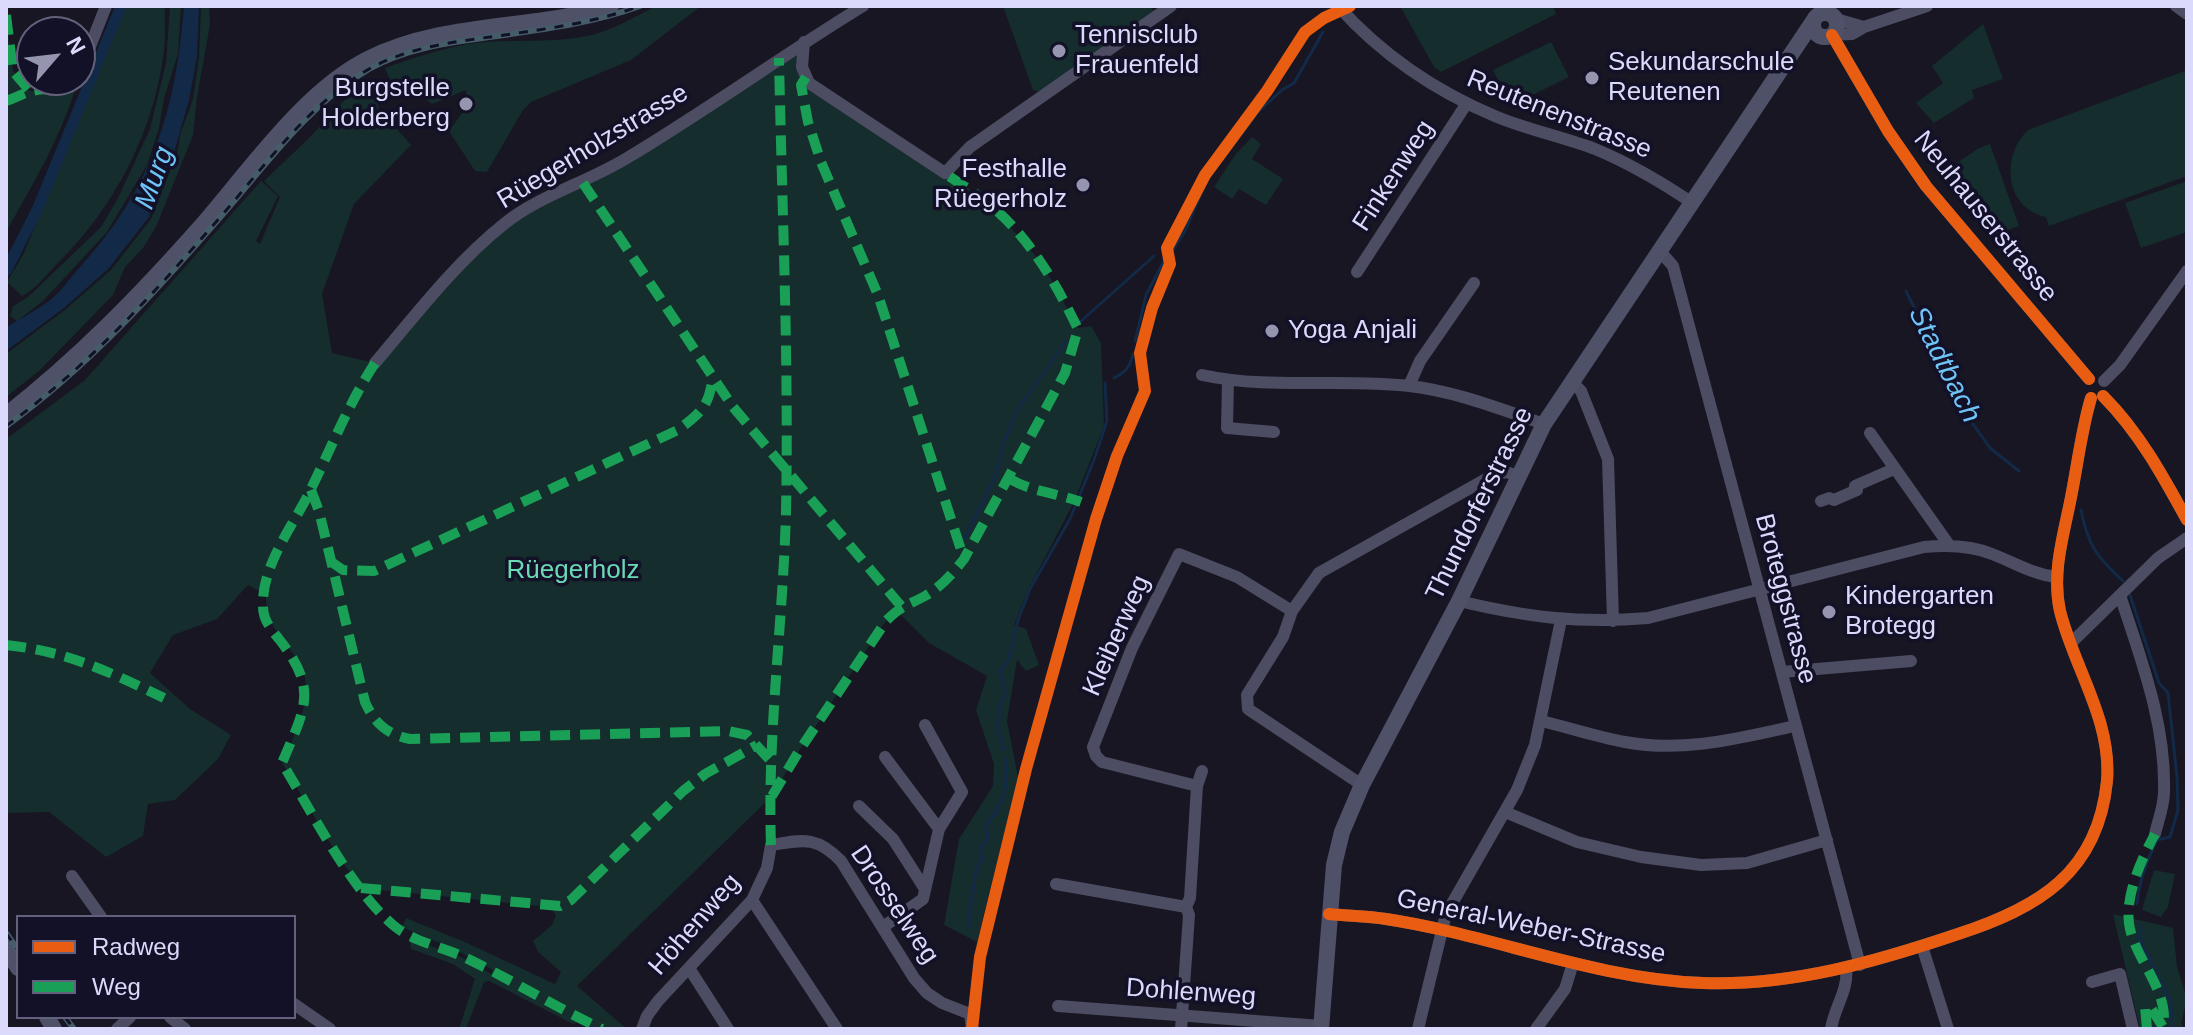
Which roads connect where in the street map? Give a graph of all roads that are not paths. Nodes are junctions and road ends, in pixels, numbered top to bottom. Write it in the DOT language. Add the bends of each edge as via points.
graph roads {
  1 [pos="106,6"];
  2 [pos="611,6"];
  3 [pos="863,6"];
  4 [pos="1171,6"];
  5 [pos="1927,6"];
  6 [pos="2176,6"];
  7 [pos="1344,8"];
  8 [pos="2187,14"];
  9 [pos="1824,19"];
  10 [pos="1858,30"];
  11 [pos="96,31"];
  12 [pos="804,42"];
  13 [pos="1844,53"];
  14 [pos="1467,103"];
  15 [pos="1691,202"];
  16 [pos="1659,250"];
  17 [pos="2187,271"];
  18 [pos="1357,272"];
  19 [pos="1474,283"];
  20 [pos="375,363"];
  21 [pos="1202,375"];
  22 [pos="2089,379"];
  23 [pos="1228,381"];
  24 [pos="1571,381"];
  25 [pos="2104,381"];
  26 [pos="1409,386"];
  27 [pos="2097,397"];
  28 [pos="6,415"];
  29 [pos="1544,424"];
  30 [pos="1274,432"];
  31 [pos="1870,433"];
  32 [pos="1894,469"];
  33 [pos="1517,476"];
  34 [pos="1821,501"];
  35 [pos="2187,520"];
  36 [pos="2187,538"];
  37 [pos="1949,545"];
  38 [pos="2056,577"];
  39 [pos="1760,590"];
  40 [pos="2120,595"];
  41 [pos="1459,601"];
  42 [pos="1292,611"];
  43 [pos="1561,620"];
  44 [pos="1613,621"];
  45 [pos="2071,643"];
  46 [pos="1911,661"];
  47 [pos="1782,672"];
  48 [pos="1542,721"];
  49 [pos="925,725"];
  50 [pos="1795,726"];
  51 [pos="885,757"];
  52 [pos="1202,771"];
  53 [pos="1362,785"];
  54 [pos="1197,786"];
  55 [pos="859,806"];
  56 [pos="1505,812"];
  57 [pos="939,829"];
  58 [pos="2155,834"];
  59 [pos="1827,840"];
  60 [pos="771,845"];
  61 [pos="72,876"];
  62 [pos="1056,884"];
  63 [pos="925,889"];
  64 [pos="752,900"];
  65 [pos="1186,907"];
  66 [pos="1329,914"];
  67 [pos="100,915"];
  68 [pos="883,927"];
  69 [pos="1441,931"];
  70 [pos="1922,946"];
  71 [pos="1573,963"];
  72 [pos="1860,965"];
  73 [pos="689,968"];
  74 [pos="1846,969"];
  75 [pos="2092,982"];
  76 [pos="296,1005"];
  77 [pos="1058,1006"];
  78 [pos="1182,1014"];
  79 [pos="972,1024"];
  80 [pos="1321,1028"];
  81 [pos="330,1029"];
  82 [pos="642,1029"];
  83 [pos="728,1029"];
  84 [pos="837,1029"];
  85 [pos="1181,1029"];
  86 [pos="1418,1029"];
  87 [pos="1536,1029"];
  88 [pos="1831,1029"];
  89 [pos="1948,1029"];
  90 [pos="2133,1029"];
  1 -- 11 [label="street"];
  2 -- 28 [label="street" via="415,42 345,73 298,115 119,316"];
  3 -- 12 [label="street, Rüegerholzstrasse"];
  4 -- 12 [label="street" via="970,147 945,173 809,83 802,67"];
  5 -- 10 [label="street"];
  6 -- 8 [label="street"];
  7 -- 14 [label="street, Reutenenstrasse" via="1396,59"];
  9 -- 10 [label="street"];
  9 -- 13 [label="street, Neuhauserstrasse"];
  9 -- 15 [label="street, Thundorferstrasse" via="1796,48"];
  10 -- 13 [label="street"];
  12 -- 20 [label="street, Rüegerholzstrasse" via="629,157 508,221 438,289"];
  13 -- 22 [label="street, Neuhauserstrasse" via="1926,186"];
  14 -- 15 [label="street, Reutenenstrasse" via="1603,153"];
  14 -- 18 [label="street, Finkenweg"];
  15 -- 16 [label="street, Thundorferstrasse"];
  16 -- 24 [label="street, Thundorferstrasse"];
  16 -- 39 [label="street, Broteggstrasse" via="1673,266"];
  17 -- 25 [label="street"];
  19 -- 26 [label="street" via="1420,361"];
  21 -- 23 [label="street"];
  22 -- 25 [label="street"];
  22 -- 27 [label="street" via="2085,389"];
  23 -- 26 [label="street"];
  23 -- 30 [label="street" via="1227,428"];
  24 -- 29 [label="street, Thundorferstrasse"];
  24 -- 44 [label="street" via="1581,391 1608,459"];
  25 -- 27 [label="street" via="2107,389"];
  26 -- 29 [label="street"];
  27 -- 35 [label="street" via="2122,414"];
  27 -- 38 [label="street, General-Weber-Strasse"];
  29 -- 33 [label="street, Thundorferstrasse"];
  31 -- 32 [label="street"];
  32 -- 34 [label="street" via="1855,486 1851,493"];
  32 -- 37 [label="street"];
  33 -- 41 [label="street, Thundorferstrasse"];
  33 -- 42 [label="street" via="1495,474 1331,565"];
  36 -- 40 [label="street"];
  37 -- 38 [label="street" via="1988,552"];
  37 -- 39 [label="street"];
  38 -- 45 [label="street, General-Weber-Strasse"];
  39 -- 44 [label="street" via="1648,618"];
  39 -- 47 [label="street, Broteggstrasse"];
  40 -- 45 [label="street"];
  40 -- 58 [label="street" via="2161,732 2165,795"];
  41 -- 43 [label="street"];
  41 -- 53 [label="street, Thundorferstrasse"];
  42 -- 53 [label="street" via="1283,637 1247,695 1248,709"];
  42 -- 54 [label="street, Kleiberweg" via="1237,577 1179,554 1132,648 1093,747 1102,762"];
  43 -- 44 [label="street"];
  43 -- 48 [label="street"];
  45 -- 70 [label="street, General-Weber-Strasse" via="2107,753 2106,790 2090,840 2064,877 2028,907"];
  46 -- 47 [label="street"];
  47 -- 50 [label="street, Broteggstrasse"];
  48 -- 50 [label="street" via="1627,743 1678,746"];
  48 -- 56 [label="street"];
  49 -- 57 [label="street" via="962,792"];
  50 -- 59 [label="street, Broteggstrasse"];
  51 -- 57 [label="street"];
  52 -- 54 [label="street"];
  53 -- 66 [label="street, Thundorferstrasse" via="1338,846"];
  54 -- 65 [label="street"];
  55 -- 63 [label="street" via="893,839"];
  56 -- 59 [label="street" via="1577,842 1701,865 1747,863"];
  56 -- 69 [label="street"];
  57 -- 63 [label="street"];
  59 -- 72 [label="street, Broteggstrasse"];
  60 -- 64 [label="street, Höhenweg"];
  60 -- 68 [label="street, Drosselweg" via="803,840 830,849"];
  61 -- 67 [label="street"];
  62 -- 65 [label="street"];
  63 -- 68 [label="street" via="915,907"];
  64 -- 73 [label="street, Höhenweg"];
  64 -- 84 [label="street"];
  65 -- 78 [label="street"];
  66 -- 69 [label="street, General-Weber-Strasse"];
  66 -- 80 [label="street, Thundorferstrasse"];
  68 -- 79 [label="street, Drosselweg" via="927,993 964,1010"];
  69 -- 71 [label="street, General-Weber-Strasse"];
  69 -- 86 [label="street"];
  70 -- 72 [label="street, General-Weber-Strasse"];
  70 -- 89 [label="street"];
  71 -- 74 [label="street, General-Weber-Strasse" via="1703,983"];
  71 -- 87 [label="street" via="1565,989"];
  72 -- 74 [label="street, General-Weber-Strasse"];
  73 -- 82 [label="street, Höhenweg" via="658,1001"];
  73 -- 83 [label="street"];
  74 -- 88 [label="street"];
  75 -- 90 [label="street" via="2120,974"];
  76 -- 81 [label="street"];
  77 -- 78 [label="street, Dohlenweg"];
  78 -- 80 [label="street, Dohlenweg"];
  78 -- 85 [label="street"];
}
